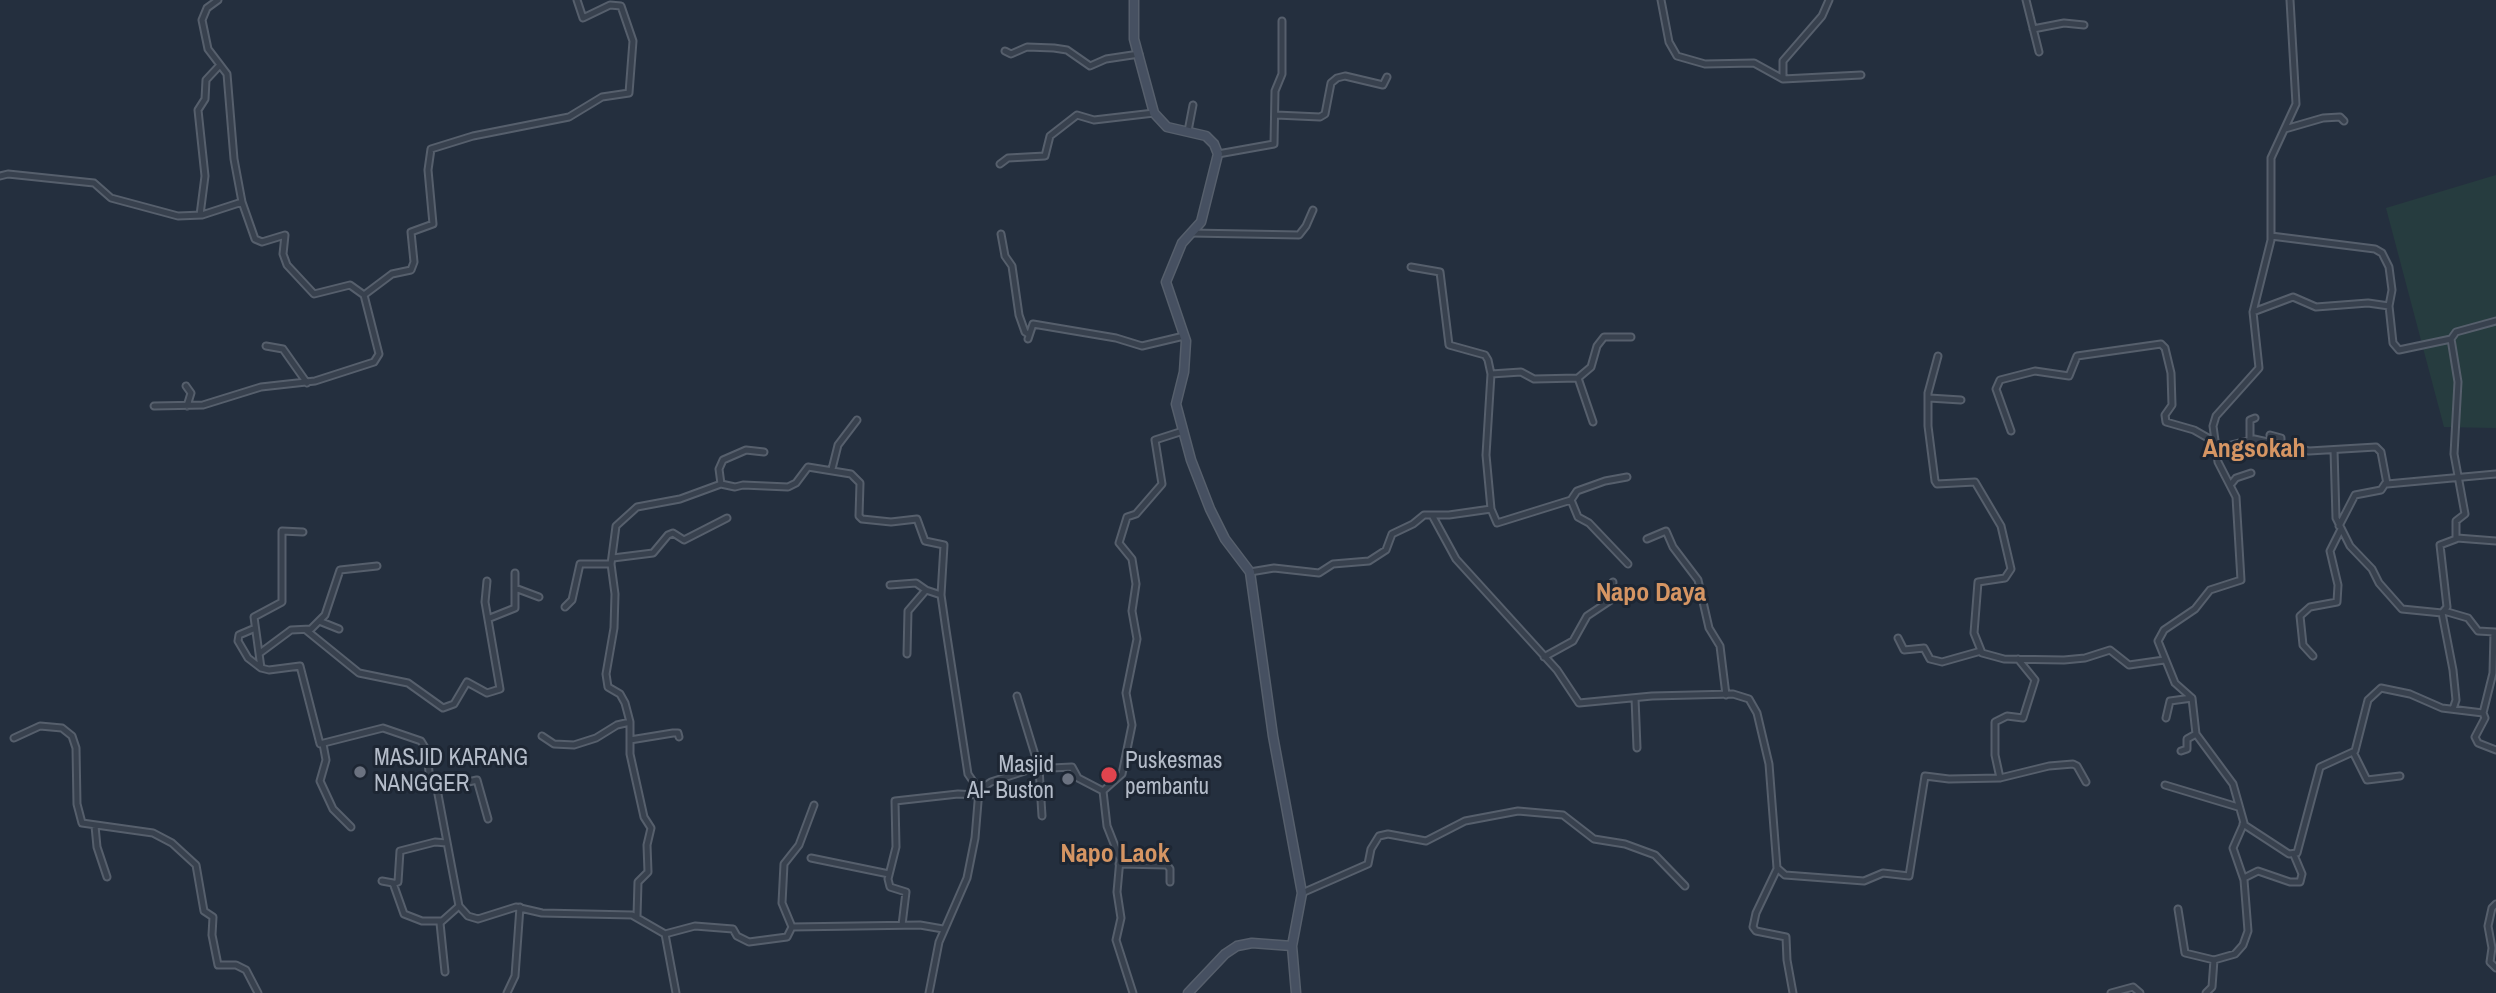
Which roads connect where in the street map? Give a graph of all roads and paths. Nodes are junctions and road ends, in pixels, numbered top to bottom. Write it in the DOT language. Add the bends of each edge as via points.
graph roads {
  1 [pos="218,0"];
  2 [pos="577,0"];
  3 [pos="1134,0"];
  4 [pos="1661,0"];
  5 [pos="1829,0"];
  6 [pos="2026,0"];
  7 [pos="2291,0"];
  8 [pos="1282,21"];
  9 [pos="2084,25"];
  10 [pos="2033,29"];
  11 [pos="1005,51"];
  12 [pos="2039,52"];
  13 [pos="1139,54"];
  14 [pos="219,66"];
  15 [pos="1861,75"];
  16 [pos="1387,77"];
  17 [pos="1783,79"];
  18 [pos="1193,105"];
  19 [pos="1154,113"];
  20 [pos="1276,115"];
  21 [pos="2344,121"];
  22 [pos="2285,129"];
  23 [pos="1188,131"];
  24 [pos="1218,154"];
  25 [pos="1000,164"];
  26 [pos="0,176"];
  27 [pos="243,202"];
  28 [pos="1312,210"];
  29 [pos="200,215"];
  30 [pos="1191,233"];
  31 [pos="1000,234"];
  32 [pos="2271,236"];
  33 [pos="1411,267"];
  34 [pos="364,295"];
  35 [pos="2389,306"];
  36 [pos="2253,312"];
  37 [pos="2496,321"];
  38 [pos="1185,335"];
  39 [pos="1631,337"];
  40 [pos="2451,339"];
  41 [pos="266,346"];
  42 [pos="1938,356"];
  43 [pos="1491,374"];
  44 [pos="1578,378"];
  45 [pos="307,383"];
  46 [pos="186,386"];
  47 [pos="1928,398"];
  48 [pos="1961,400"];
  49 [pos="154,406"];
  50 [pos="187,406"];
  51 [pos="2255,418"];
  52 [pos="857,420"];
  53 [pos="1593,422"];
  54 [pos="2213,426"];
  55 [pos="1183,431"];
  56 [pos="2011,431"];
  57 [pos="2217,434"];
  58 [pos="2270,435"];
  59 [pos="2250,439"];
  60 [pos="2215,446"];
  61 [pos="2281,447"];
  62 [pos="2334,450"];
  63 [pos="764,452"];
  64 [pos="832,469"];
  65 [pos="2250,473"];
  66 [pos="2496,474"];
  67 [pos="2460,476"];
  68 [pos="1627,477"];
  69 [pos="2232,483"];
  70 [pos="722,484"];
  71 [pos="2385,484"];
  72 [pos="1571,500"];
  73 [pos="1491,509"];
  74 [pos="1432,515"];
  75 [pos="727,517"];
  76 [pos="2340,528"];
  77 [pos="303,532"];
  78 [pos="1647,538"];
  79 [pos="2457,538"];
  80 [pos="2496,541"];
  81 [pos="612,561"];
  82 [pos="1628,564"];
  83 [pos="377,566"];
  84 [pos="1250,572"];
  85 [pos="515,573"];
  86 [pos="486,580"];
  87 [pos="1613,582"];
  88 [pos="890,585"];
  89 [pos="515,588"];
  90 [pos="926,590"];
  91 [pos="941,595"];
  92 [pos="539,597"];
  93 [pos="565,607"];
  94 [pos="2443,612"];
  95 [pos="490,618"];
  96 [pos="319,621"];
  97 [pos="253,629"];
  98 [pos="339,629"];
  99 [pos="306,630"];
  100 [pos="2495,632"];
  101 [pos="1898,638"];
  102 [pos="1981,651"];
  103 [pos="260,653"];
  104 [pos="907,654"];
  105 [pos="2313,656"];
  106 [pos="1544,657"];
  107 [pos="2018,659"];
  108 [pos="2164,660"];
  109 [pos="261,667"];
  110 [pos="1726,695"];
  111 [pos="1017,696"];
  112 [pos="1635,698"];
  113 [pos="2192,698"];
  114 [pos="2452,709"];
  115 [pos="2483,713"];
  116 [pos="2166,718"];
  117 [pos="630,722"];
  118 [pos="2196,734"];
  119 [pos="542,736"];
  120 [pos="679,737"];
  121 [pos="14,738"];
  122 [pos="630,740"];
  123 [pos="323,744"];
  124 [pos="1637,748"];
  125 [pos="2496,750"];
  126 [pos="2181,751"];
  127 [pos="2353,752"];
  128 [pos="1039,768"];
  129 [pos="2400,776"];
  130 [pos="2000,778"];
  131 [pos="2086,782"];
  132 [pos="2165,785"];
  133 [pos="437,789"];
  134 [pos="1102,791"];
  135 [pos="978,792"];
  136 [pos="814,805"];
  137 [pos="2238,807"];
  138 [pos="1042,816"];
  139 [pos="488,819"];
  140 [pos="2243,824"];
  141 [pos="95,826"];
  142 [pos="351,827"];
  143 [pos="447,843"];
  144 [pos="2294,855"];
  145 [pos="811,858"];
  146 [pos="1119,864"];
  147 [pos="1777,869"];
  148 [pos="889,874"];
  149 [pos="107,877"];
  150 [pos="2244,877"];
  151 [pos="382,881"];
  152 [pos="1170,882"];
  153 [pos="393,884"];
  154 [pos="1685,886"];
  155 [pos="1302,893"];
  156 [pos="2496,904"];
  157 [pos="459,906"];
  158 [pos="520,907"];
  159 [pos="2178,909"];
  160 [pos="637,916"];
  161 [pos="441,921"];
  162 [pos="902,925"];
  163 [pos="792,927"];
  164 [pos="943,929"];
  165 [pos="665,934"];
  166 [pos="1292,946"];
  167 [pos="2214,960"];
  168 [pos="2496,968"];
  169 [pos="445,972"];
  170 [pos="258,993"];
  171 [pos="507,993"];
  172 [pos="676,993"];
  173 [pos="929,993"];
  174 [pos="1133,993"];
  175 [pos="1188,993"];
  176 [pos="1296,993"];
  177 [pos="1793,993"];
  178 [pos="2111,993"];
  179 [pos="2140,993"];
  180 [pos="2206,993"];
  1 -- 14 [label="street" via="202,20 208,50"];
  2 -- 34 [label="street" via="585,19 610,5 621,6 634,51 629,93 602,97 569,117 431,149 428,170 433,224 411,232 411,270 392,274"];
  3 -- 13 [label="street" via="1134,39"];
  4 -- 17 [label="street" via="1669,42 1677,56 1705,64 1754,63"];
  5 -- 17 [label="street" via="1822,16 1783,61"];
  6 -- 10 [label="street"];
  7 -- 22 [label="street" via="2296,97"];
  8 -- 20 [label="street"];
  9 -- 10 [label="street" via="2064,23"];
  10 -- 12 [label="street"];
  11 -- 13 [label="street" via="1011,54 1027,47 1067,50 1090,66"];
  13 -- 19 [label="street"];
  14 -- 27 [label="street" via="227,74 234,159"];
  14 -- 29 [label="street" via="206,80 205,99 198,108 205,176"];
  15 -- 17 [label="street"];
  16 -- 20 [label="street" via="1383,85 1345,76 1334,79 1321,117"];
  18 -- 23 [label="street"];
  19 -- 23 [label="street" via="1164,125"];
  19 -- 25 [label="street" via="1094,120 1077,115 1050,136 1045,156 1008,158"];
  20 -- 24 [label="street" via="1273,145"];
  21 -- 22 [label="street" via="2323,118"];
  22 -- 32 [label="street" via="2271,158"];
  23 -- 24 [label="street" via="1206,135"];
  24 -- 30 [label="street" via="1204,215"];
  26 -- 29 [label="street" via="94,183 111,198 178,216"];
  27 -- 29 [label="street"];
  27 -- 34 [label="street" via="255,239 262,242 285,235 287,265 314,293 350,285"];
  28 -- 30 [label="street" via="1299,235"];
  30 -- 38 [label="street" via="1166,282"];
  31 -- 38 [label="street" via="1028,336 1033,324 1142,346"];
  32 -- 35 [label="street" via="2382,253 2392,281"];
  32 -- 36 [label="street"];
  33 -- 43 [label="street" via="1440,272 1448,343 1487,356"];
  34 -- 45 [label="street" via="379,356 374,362"];
  35 -- 36 [label="street" via="2316,307 2293,297"];
  35 -- 40 [label="street" via="2397,350"];
  36 -- 54 [label="street" via="2259,368 2216,416"];
  37 -- 40 [label="street" via="2456,332"];
  38 -- 55 [label="street" via="1184,372 1176,399"];
  39 -- 44 [label="street" via="1604,337 1591,367"];
  40 -- 67 [label="street" via="2458,382 2454,454"];
  41 -- 45 [label="street" via="283,349"];
  42 -- 47 [label="street"];
  43 -- 44 [label="street"];
  43 -- 73 [label="street" via="1486,454"];
  44 -- 53 [label="street"];
  45 -- 50 [label="street" via="261,387 237,397"];
  46 -- 50 [label="street" via="191,393"];
  47 -- 48 [label="street"];
  47 -- 102 [label="street" via="1935,481 1975,482 2001,526 2011,569 2005,578 1978,582 1974,629"];
  49 -- 50 [label="street"];
  51 -- 59 [label="street" via="2250,420"];
  52 -- 64 [label="street" via="836,448"];
  54 -- 57 [label="street"];
  54 -- 60 [label="street"];
  55 -- 84 [label="street" via="1217,527"];
  55 -- 134 [label="street" via="1155,440 1162,484 1136,514 1127,517 1119,543 1132,560 1136,584 1132,611 1137,639 1126,693 1132,725 1122,774"];
  56 -- 60 [label="street" via="1996,389 2000,380 2035,372 2069,376 2077,356 2161,344 2171,373 2172,405 2166,422 2194,430"];
  58 -- 61 [label="street" via="2281,439"];
  59 -- 60 [label="street"];
  59 -- 61 [label="street"];
  60 -- 69 [label="street" via="2220,467"];
  61 -- 62 [label="street"];
  62 -- 71 [label="street" via="2378,448"];
  62 -- 76 [label="street" via="2334,507"];
  63 -- 70 [label="street" via="747,450 723,460 719,469"];
  64 -- 70 [label="street" via="806,467 796,483 780,489"];
  64 -- 91 [label="street" via="850,474 860,483 862,519 917,519 925,541 944,545"];
  65 -- 69 [label="street"];
  66 -- 67 [label="street"];
  67 -- 71 [label="street"];
  67 -- 79 [label="street" via="2465,514 2456,521"];
  68 -- 72 [label="street" via="1577,491"];
  69 -- 108 [label="street" via="2241,580 2210,590 2195,609 2164,630 2158,642"];
  70 -- 81 [label="street" via="680,499 637,507 616,526"];
  71 -- 76 [label="street" via="2383,489 2354,497"];
  72 -- 73 [label="street" via="1497,523"];
  72 -- 82 [label="street" via="1578,517"];
  73 -- 74 [label="street"];
  74 -- 84 [label="street" via="1424,514 1391,534 1386,550 1369,561 1333,564 1319,573 1274,568"];
  74 -- 106 [label="street" via="1456,559"];
  75 -- 81 [label="street" via="684,540 668,535 653,553"];
  76 -- 94 [label="street" via="2402,610"];
  76 -- 105 [label="street" via="2330,555 2337,602 2310,607 2300,616 2303,645"];
  77 -- 97 [label="street" via="282,531 282,602 256,615"];
  78 -- 110 [label="street" via="1666,531 1698,580 1709,628 1720,646"];
  79 -- 80 [label="street"];
  79 -- 94 [label="street" via="2440,545 2447,607"];
  81 -- 93 [label="street" via="580,564 572,600"];
  81 -- 117 [label="street" via="614,628 606,674 610,689 623,698"];
  83 -- 96 [label="street" via="340,570 328,612"];
  84 -- 155 [label="street" via="1272,736"];
  85 -- 89 [label="street"];
  86 -- 95 [label="street"];
  87 -- 106 [label="street" via="1611,600 1587,616 1573,641"];
  88 -- 90 [label="street" via="916,583"];
  89 -- 92 [label="street"];
  89 -- 95 [label="street" via="514,609"];
  90 -- 91 [label="street"];
  90 -- 104 [label="street" via="908,611"];
  91 -- 135 [label="street" via="968,774"];
  94 -- 100 [label="street" via="2468,618 2478,631"];
  94 -- 114 [label="street" via="2456,700"];
  95 -- 99 [label="street" via="500,689 487,693 467,682 454,704 443,708 408,683 359,673"];
  96 -- 98 [label="street"];
  96 -- 99 [label="street"];
  97 -- 103 [label="street"];
  97 -- 109 [label="street" via="239,635 238,641 248,658"];
  99 -- 103 [label="street" via="291,629"];
  100 -- 115 [label="street" via="2494,673"];
  101 -- 102 [label="street" via="1902,649 1924,648 1930,659 1942,662"];
  102 -- 107 [label="street" via="1995,658"];
  103 -- 109 [label="street"];
  106 -- 112 [label="street" via="1579,703"];
  107 -- 108 [label="street" via="2085,658 2110,650 2129,665"];
  107 -- 130 [label="street" via="2035,680 2023,718 2007,716 1995,722"];
  108 -- 113 [label="street" via="2178,686"];
  109 -- 123 [label="street" via="300,666 317,742"];
  110 -- 112 [label="street"];
  110 -- 147 [label="street" via="1746,696 1757,713 1769,764"];
  111 -- 128 [label="street"];
  112 -- 124 [label="street"];
  113 -- 116 [label="street" via="2170,702"];
  113 -- 118 [label="street"];
  114 -- 115 [label="street"];
  114 -- 127 [label="street" via="2381,688 2368,700"];
  115 -- 125 [label="street" via="2475,737 2479,744"];
  117 -- 119 [label="street" via="574,745 554,744"];
  117 -- 122 [label="street"];
  118 -- 126 [label="street"];
  118 -- 137 [label="street" via="2233,784"];
  120 -- 122 [label="street" via="673,733"];
  121 -- 141 [label="street" via="40,726 62,728 72,736 79,819"];
  122 -- 160 [label="street" via="651,832 648,872 638,882"];
  123 -- 133 [label="street" via="383,728 418,739 427,751"];
  123 -- 142 [label="street" via="326,767 320,781 334,809"];
  127 -- 129 [label="street" via="2367,780"];
  127 -- 144 [label="street" via="2320,767"];
  128 -- 134 [label="street" via="1074,768 1078,778"];
  128 -- 135 [label="street" via="990,782"];
  128 -- 138 [label="street"];
  130 -- 131 [label="street" via="2049,765 2073,764"];
  130 -- 147 [label="street" via="1925,776 1907,877 1883,873 1864,881 1788,876"];
  132 -- 137 [label="street"];
  133 -- 139 [label="street" via="477,780"];
  133 -- 143 [label="street"];
  134 -- 146 [label="street"];
  135 -- 148 [label="street" via="896,800 896,847"];
  135 -- 164 [label="street" via="967,878"];
  136 -- 163 [label="street" via="799,845 784,864 782,903"];
  137 -- 140 [label="street"];
  140 -- 144 [label="street"];
  140 -- 150 [label="street" via="2233,848"];
  141 -- 149 [label="street"];
  141 -- 170 [label="street" via="153,833 172,843 195,865 204,911 213,917 218,965 246,970"];
  143 -- 153 [label="street" via="400,851 398,882"];
  143 -- 157 [label="street"];
  144 -- 150 [label="street" via="2302,874 2300,882 2258,871"];
  145 -- 148 [label="street"];
  146 -- 152 [label="street" via="1168,866"];
  146 -- 174 [label="street" via="1121,918 1116,940"];
  147 -- 177 [label="street" via="1753,926 1756,931 1786,937"];
  148 -- 162 [label="street" via="890,887 906,892"];
  150 -- 167 [label="street" via="2249,918 2244,944 2233,955"];
  151 -- 153 [label="street"];
  153 -- 161 [label="street" via="404,914 422,921"];
  154 -- 155 [label="street" via="1655,855 1594,839 1563,815 1518,811 1465,821 1426,841 1379,836 1368,864"];
  155 -- 166 [label="street"];
  156 -- 168 [label="street" via="2488,926 2490,962"];
  157 -- 158 [label="street" via="475,919"];
  157 -- 161 [label="street"];
  158 -- 160 [label="street" via="542,913"];
  158 -- 171 [label="street" via="515,976"];
  159 -- 167 [label="street" via="2185,953"];
  160 -- 165 [label="street"];
  161 -- 169 [label="street"];
  162 -- 163 [label="street"];
  162 -- 164 [label="street"];
  163 -- 165 [label="street" via="787,937 751,943 732,929 691,926"];
  164 -- 173 [label="street"];
  165 -- 172 [label="street"];
  166 -- 175 [label="street" via="1237,946"];
  166 -- 176 [label="street"];
  167 -- 180 [label="street" via="2212,987"];
  178 -- 179 [label="street" via="2131,986"];
}
